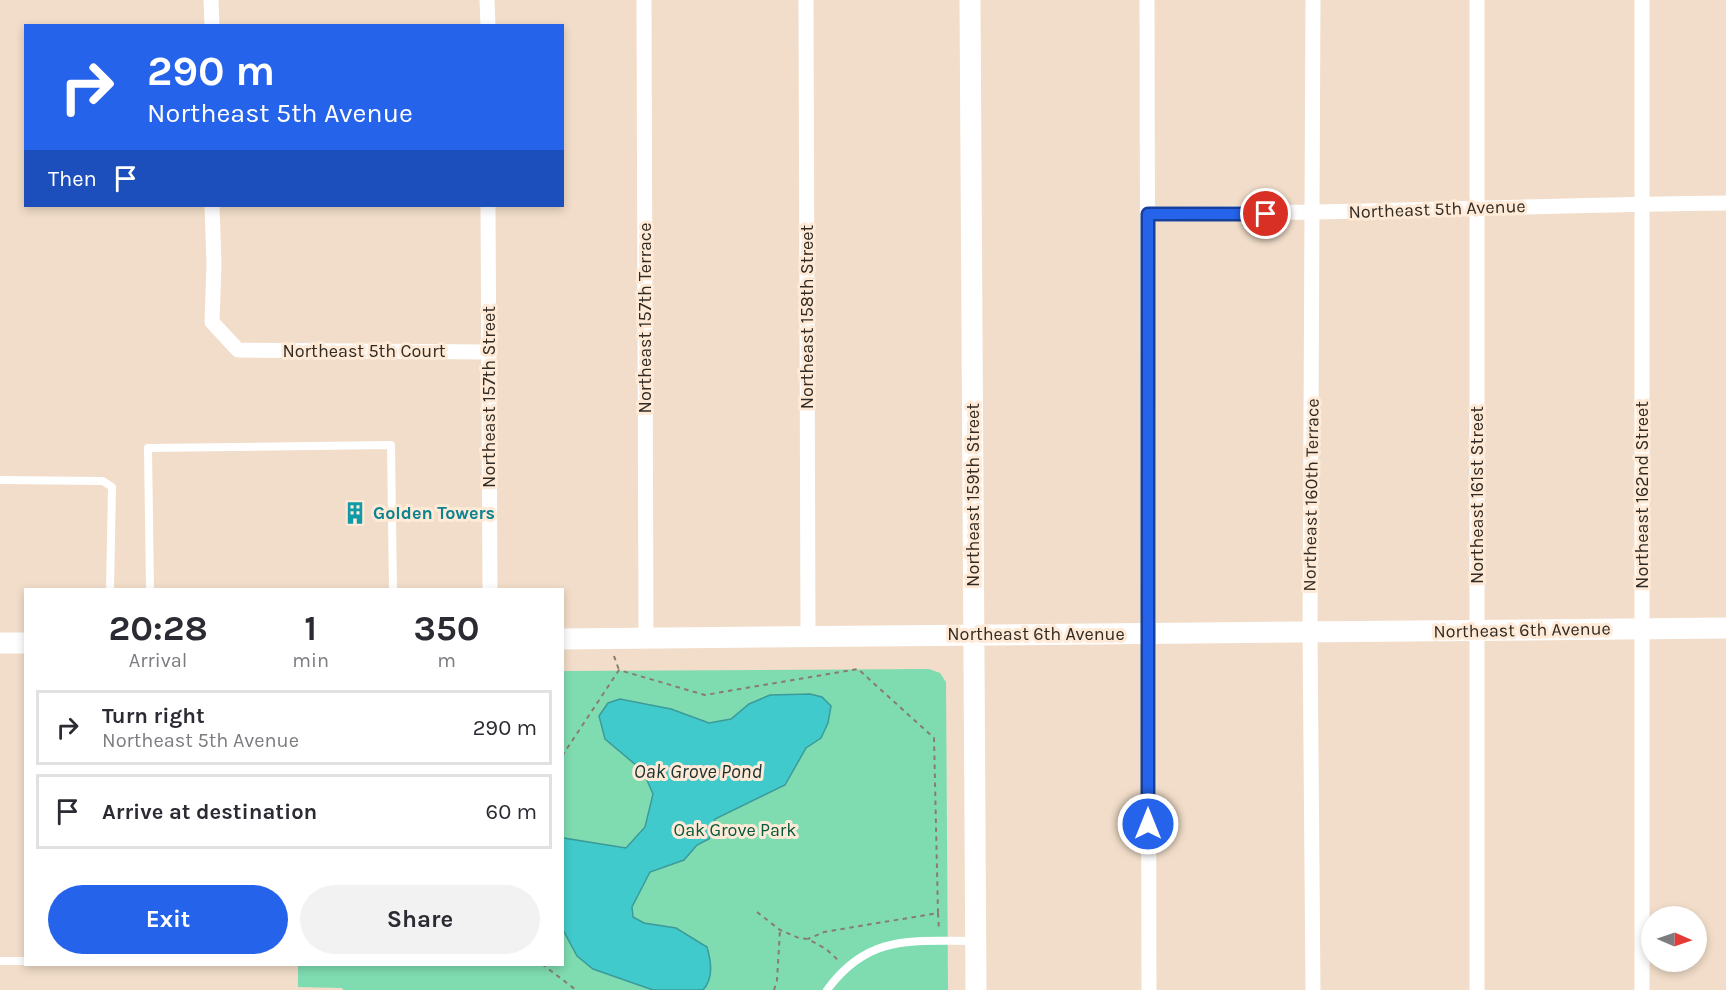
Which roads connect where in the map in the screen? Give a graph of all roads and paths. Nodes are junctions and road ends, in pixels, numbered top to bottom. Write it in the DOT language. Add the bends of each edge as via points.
graph roads {
  1 [pos="211,0"];
  2 [pos="487,0"];
  3 [pos="644,0"];
  4 [pos="806,0"];
  5 [pos="970,0"];
  6 [pos="1147,0"];
  7 [pos="1313,0"];
  8 [pos="1477,0"];
  9 [pos="1642,0"];
  10 [pos="212,24"];
  11 [pos="488,24"];
  12 [pos="1726,203"];
  13 [pos="1643,204"];
  14 [pos="212,207"];
  15 [pos="488,207"];
  16 [pos="1478,207"];
  17 [pos="1148,214"];
  18 [pos="1314,214"];
  19 [pos="490,352"];
  20 [pos="0,480"];
  21 [pos="110,588"];
  22 [pos="150,588"];
  23 [pos="393,588"];
  24 [pos="490,588"];
  25 [pos="1726,628"];
  26 [pos="1641,629"];
  27 [pos="1476,630"];
  28 [pos="1310,632"];
  29 [pos="974,633"];
  30 [pos="1147,634"];
  31 [pos="808,635"];
  32 [pos="646,637"];
  33 [pos="564,639"];
  34 [pos="0,643"];
  35 [pos="24,643"];
  36 [pos="564,753"];
  37 [pos="757,912"];
  38 [pos="938,913"];
  39 [pos="780,930"];
  40 [pos="808,939"];
  41 [pos="939,941"];
  42 [pos="976,941"];
  43 [pos="0,961"];
  44 [pos="24,961"];
  45 [pos="545,966"];
  46 [pos="845,968"];
  47 [pos="576,990"];
  48 [pos="774,990"];
  49 [pos="827,990"];
  50 [pos="976,990"];
  51 [pos="1149,990"];
  52 [pos="1313,990"];
  53 [pos="1477,990"];
  54 [pos="1642,990"];
  1 -- 10 [label="street"];
  2 -- 11 [label="street"];
  3 -- 32 [label="street, Northeast 157th Terrace"];
  4 -- 31 [label="street, Northeast 158th Street"];
  5 -- 29 [label="main road, Northeast 159th Street"];
  6 -- 17 [label="street"];
  7 -- 18 [label="street, Northeast 160th Terrace"];
  8 -- 16 [label="street, Northeast 161st Street"];
  9 -- 13 [label="street, Northeast 162nd Street"];
  12 -- 13 [label="street, Northeast 5th Avenue"];
  13 -- 16 [label="street, Northeast 5th Avenue"];
  13 -- 26 [label="street, Northeast 162nd Street"];
  14 -- 19 [label="street, Northeast 5th Court" via="212,322 238,350"];
  15 -- 19 [label="street, Northeast 157th Street"];
  16 -- 18 [label="street, Northeast 5th Avenue"];
  16 -- 27 [label="street, Northeast 161st Street"];
  17 -- 18 [label="street, Northeast 5th Avenue"];
  17 -- 30 [label="street"];
  18 -- 28 [label="street, Northeast 160th Terrace"];
  19 -- 24 [label="street, Northeast 157th Street"];
  20 -- 21 [label="lane" via="103,481 112,487"];
  22 -- 23 [label="lane" via="148,448 391,445"];
  25 -- 26 [label="main road, Northeast 6th Avenue"];
  26 -- 27 [label="main road, Northeast 6th Avenue"];
  26 -- 54 [label="street, Northeast 162nd Street"];
  27 -- 28 [label="main road, Northeast 6th Avenue"];
  27 -- 53 [label="street, Northeast 161st Street"];
  28 -- 30 [label="main road, Northeast 6th Avenue"];
  28 -- 52 [label="street, Northeast 160th Terrace"];
  29 -- 30 [label="main road, Northeast 6th Avenue"];
  29 -- 31 [label="main road, Northeast 6th Avenue"];
  29 -- 42 [label="main road, Northeast 159th Street"];
  30 -- 51 [label="street"];
  31 -- 32 [label="main road, Northeast 6th Avenue"];
  32 -- 33 [label="main road, Northeast 6th Avenue"];
  34 -- 35 [label="main road"];
  36 -- 38 [label="path" via="619,670 705,695 858,669 934,738"];
  37 -- 39 [label="path"];
  38 -- 40 [label="path" via="824,932"];
  38 -- 41 [label="path"];
  39 -- 40 [label="path"];
  39 -- 48 [label="path"];
  40 -- 46 [label="path" via="826,949"];
  41 -- 42 [label="lane"];
  41 -- 46 [label="lane" via="887,944"];
  42 -- 50 [label="main road, Northeast 159th Street"];
  43 -- 44 [label="lane"];
  45 -- 47 [label="path"];
  46 -- 49 [label="lane"];
}
